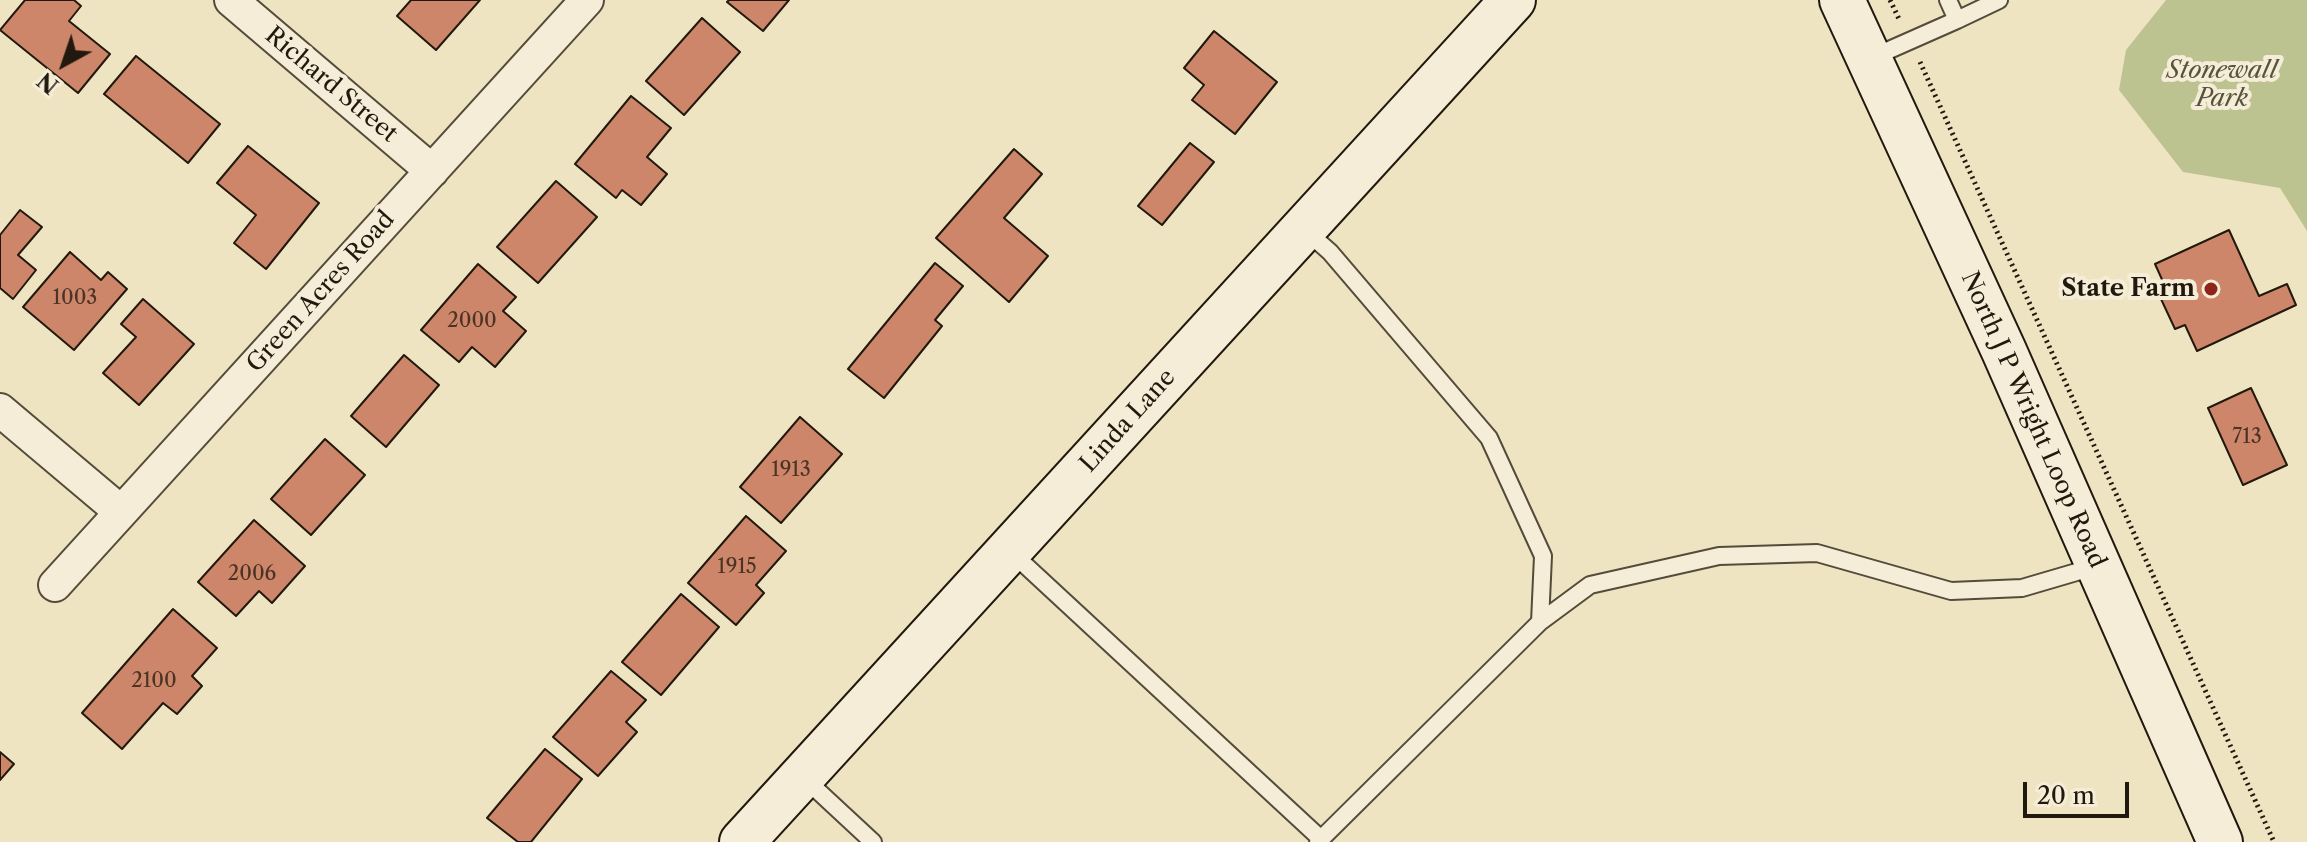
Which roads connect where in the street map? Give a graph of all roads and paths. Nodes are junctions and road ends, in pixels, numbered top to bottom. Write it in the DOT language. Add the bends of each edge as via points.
graph roads {
  1 [pos="231,0"];
  2 [pos="587,0"];
  3 [pos="1513,0"];
  4 [pos="1842,0"];
  5 [pos="1890,0"];
  6 [pos="1948,0"];
  7 [pos="1997,0"];
  8 [pos="1957,20"];
  9 [pos="1909,39"];
  10 [pos="1869,59"];
  11 [pos="432,171"];
  12 [pos="1304,228"];
  13 [pos="0,410"];
  14 [pos="121,512"];
  15 [pos="1010,550"];
  16 [pos="2098,565"];
  17 [pos="55,585"];
  18 [pos="1540,622"];
  19 [pos="802,777"];
  20 [pos="1320,840"];
  21 [pos="742,842"];
  22 [pos="873,842"];
  23 [pos="2220,842"];
  24 [pos="2274,842"];
  1 -- 11 [label="street, Richard Street"];
  2 -- 11 [label="street, Green Acres Road"];
  3 -- 12 [label="street, Linda Lane"];
  4 -- 10 [label="street, North J P Wright Loop Road"];
  5 -- 9 [label="path"];
  6 -- 8 [label="lane"];
  7 -- 8 [label="lane"];
  8 -- 9 [label="lane"];
  9 -- 10 [label="lane"];
  9 -- 24 [label="path"];
  10 -- 16 [label="street, North J P Wright Loop Road"];
  11 -- 14 [label="street, Green Acres Road"];
  12 -- 15 [label="street, Linda Lane"];
  12 -- 18 [label="lane" via="1489,438 1543,556"];
  13 -- 14 [label="street"];
  14 -- 17 [label="street, Green Acres Road"];
  15 -- 19 [label="street, Linda Lane"];
  15 -- 20 [label="lane"];
  16 -- 18 [label="lane" via="2022,588 1951,591 1817,553 1719,556 1590,585"];
  16 -- 23 [label="street, North J P Wright Loop Road"];
  18 -- 20 [label="lane"];
  19 -- 21 [label="street, Linda Lane"];
  19 -- 22 [label="lane"];
}
